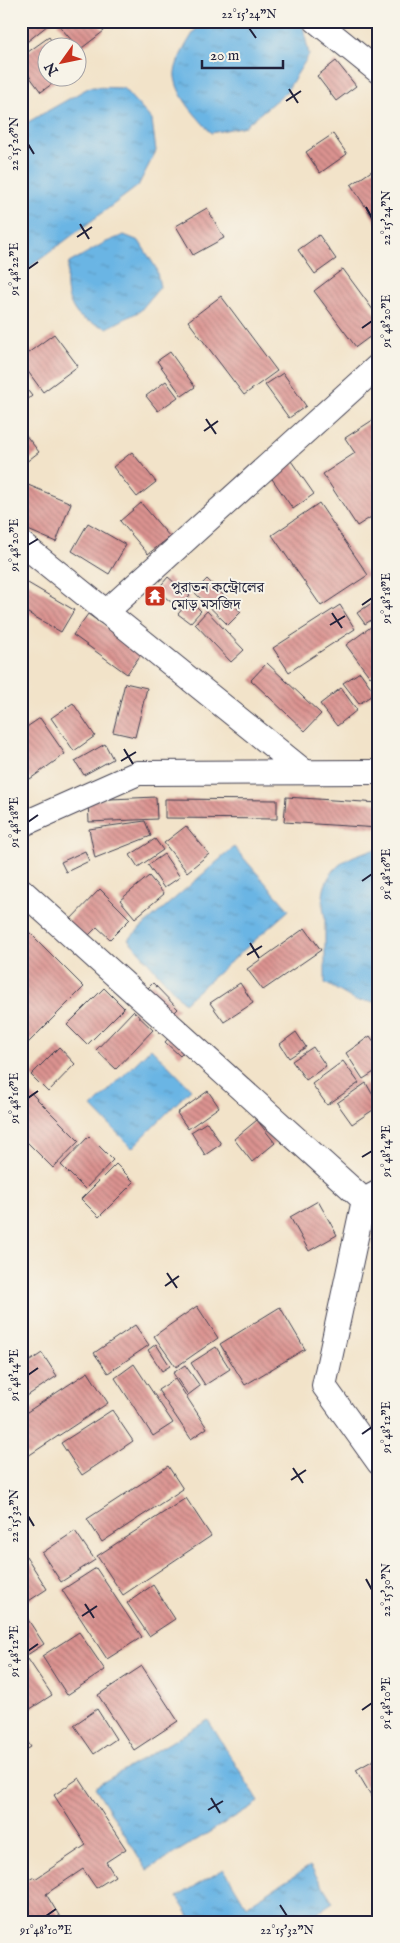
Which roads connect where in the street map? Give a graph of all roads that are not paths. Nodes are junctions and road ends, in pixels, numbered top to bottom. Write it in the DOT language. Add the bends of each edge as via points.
graph roads {
  1 [pos="316,21"];
  2 [pos="379,72"];
  3 [pos="379,365"];
  4 [pos="21,544"];
  5 [pos="106,612"];
  6 [pos="305,772"];
  7 [pos="379,772"];
  8 [pos="21,825"];
  9 [pos="21,890"];
  10 [pos="371,1196"];
  11 [pos="379,1463"];
  1 -- 2 [label="street"];
  3 -- 5 [label="street"];
  4 -- 5 [label="street"];
  5 -- 6 [label="street"];
  6 -- 7 [label="street"];
  6 -- 8 [label="street" via="138,773"];
  9 -- 10 [label="street"];
  10 -- 11 [label="street" via="324,1386"];
}
